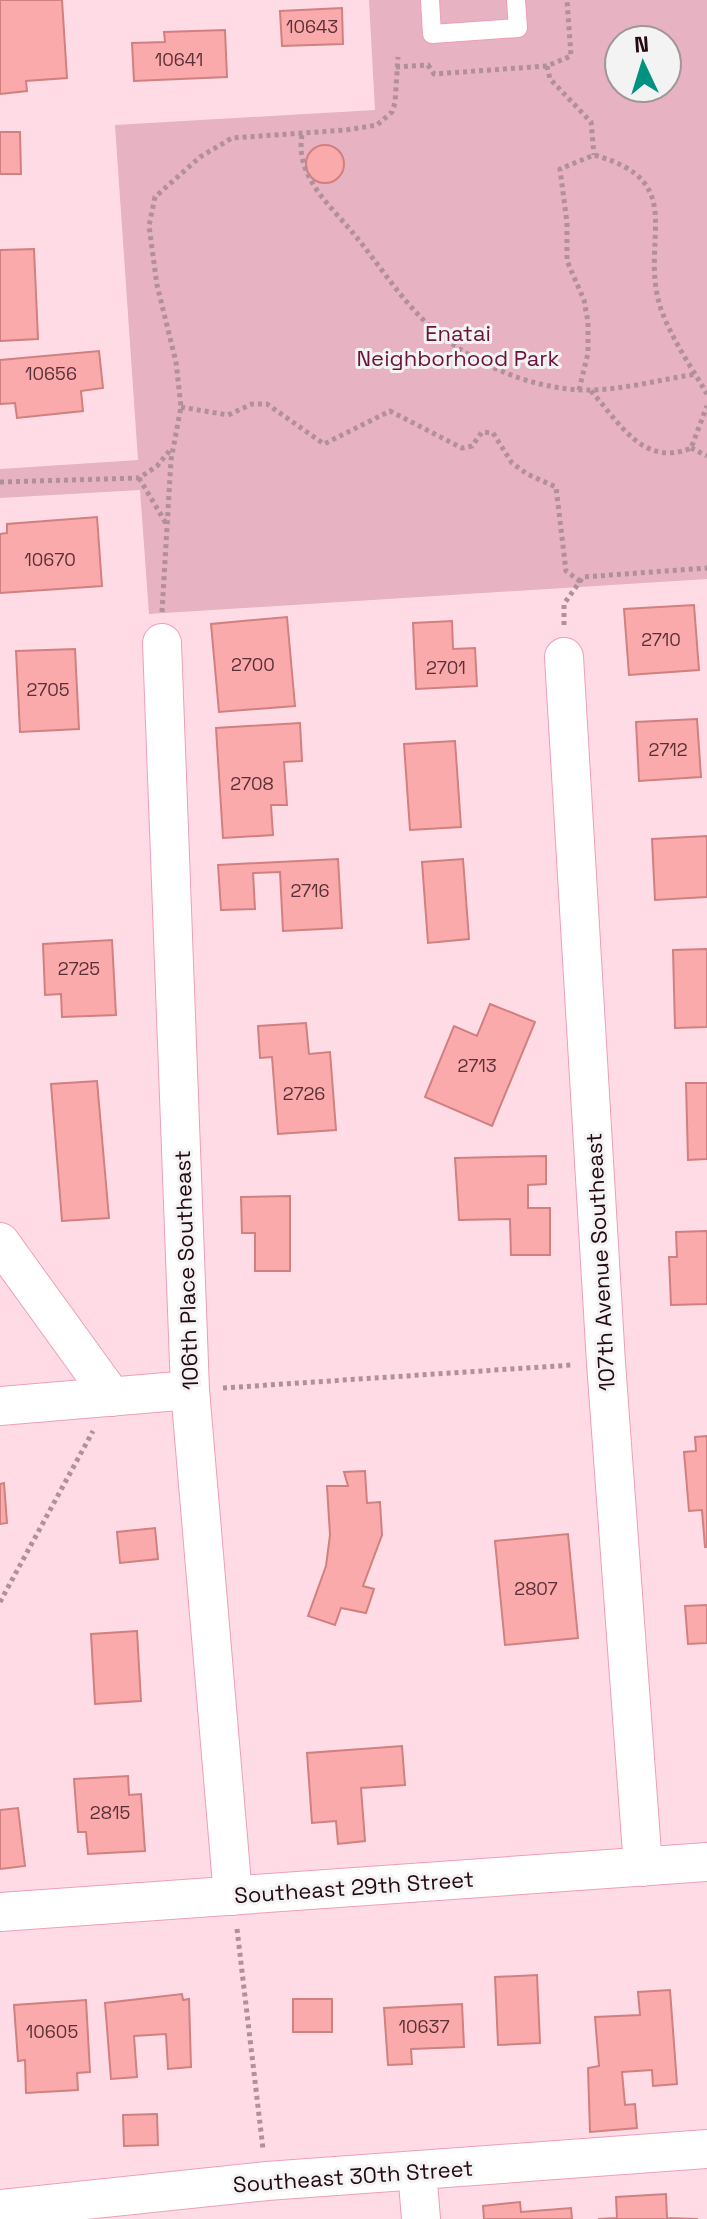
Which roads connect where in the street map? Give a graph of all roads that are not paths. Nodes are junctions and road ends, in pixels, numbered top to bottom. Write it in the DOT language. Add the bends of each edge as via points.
graph roads {
  1 [pos="430,0"];
  2 [pos="516,0"];
  3 [pos="162,643"];
  4 [pos="564,657"];
  5 [pos="0,1242"];
  6 [pos="190,1390"];
  7 [pos="112,1397"];
  8 [pos="0,1406"];
  9 [pos="707,1862"];
  10 [pos="643,1867"];
  11 [pos="233,1896"];
  12 [pos="0,1912"];
  13 [pos="707,2149"];
  14 [pos="417,2170"];
  15 [pos="0,2209"];
  16 [pos="421,2219"];
  1 -- 2 [label="lane" via="432,34 518,28"];
  3 -- 6 [label="street, 106th Place Southeast"];
  4 -- 10 [label="street, 107th Avenue Southeast" via="606,1363"];
  5 -- 7 [label="street"];
  6 -- 7 [label="street"];
  6 -- 11 [label="street, 106th Place Southeast"];
  7 -- 8 [label="street"];
  9 -- 10 [label="street, Southeast 29th Street"];
  10 -- 11 [label="street, Southeast 29th Street"];
  11 -- 12 [label="street, Southeast 29th Street"];
  13 -- 14 [label="street, Southeast 30th Street"];
  14 -- 15 [label="street, Southeast 30th Street"];
  14 -- 16 [label="street"];
}
